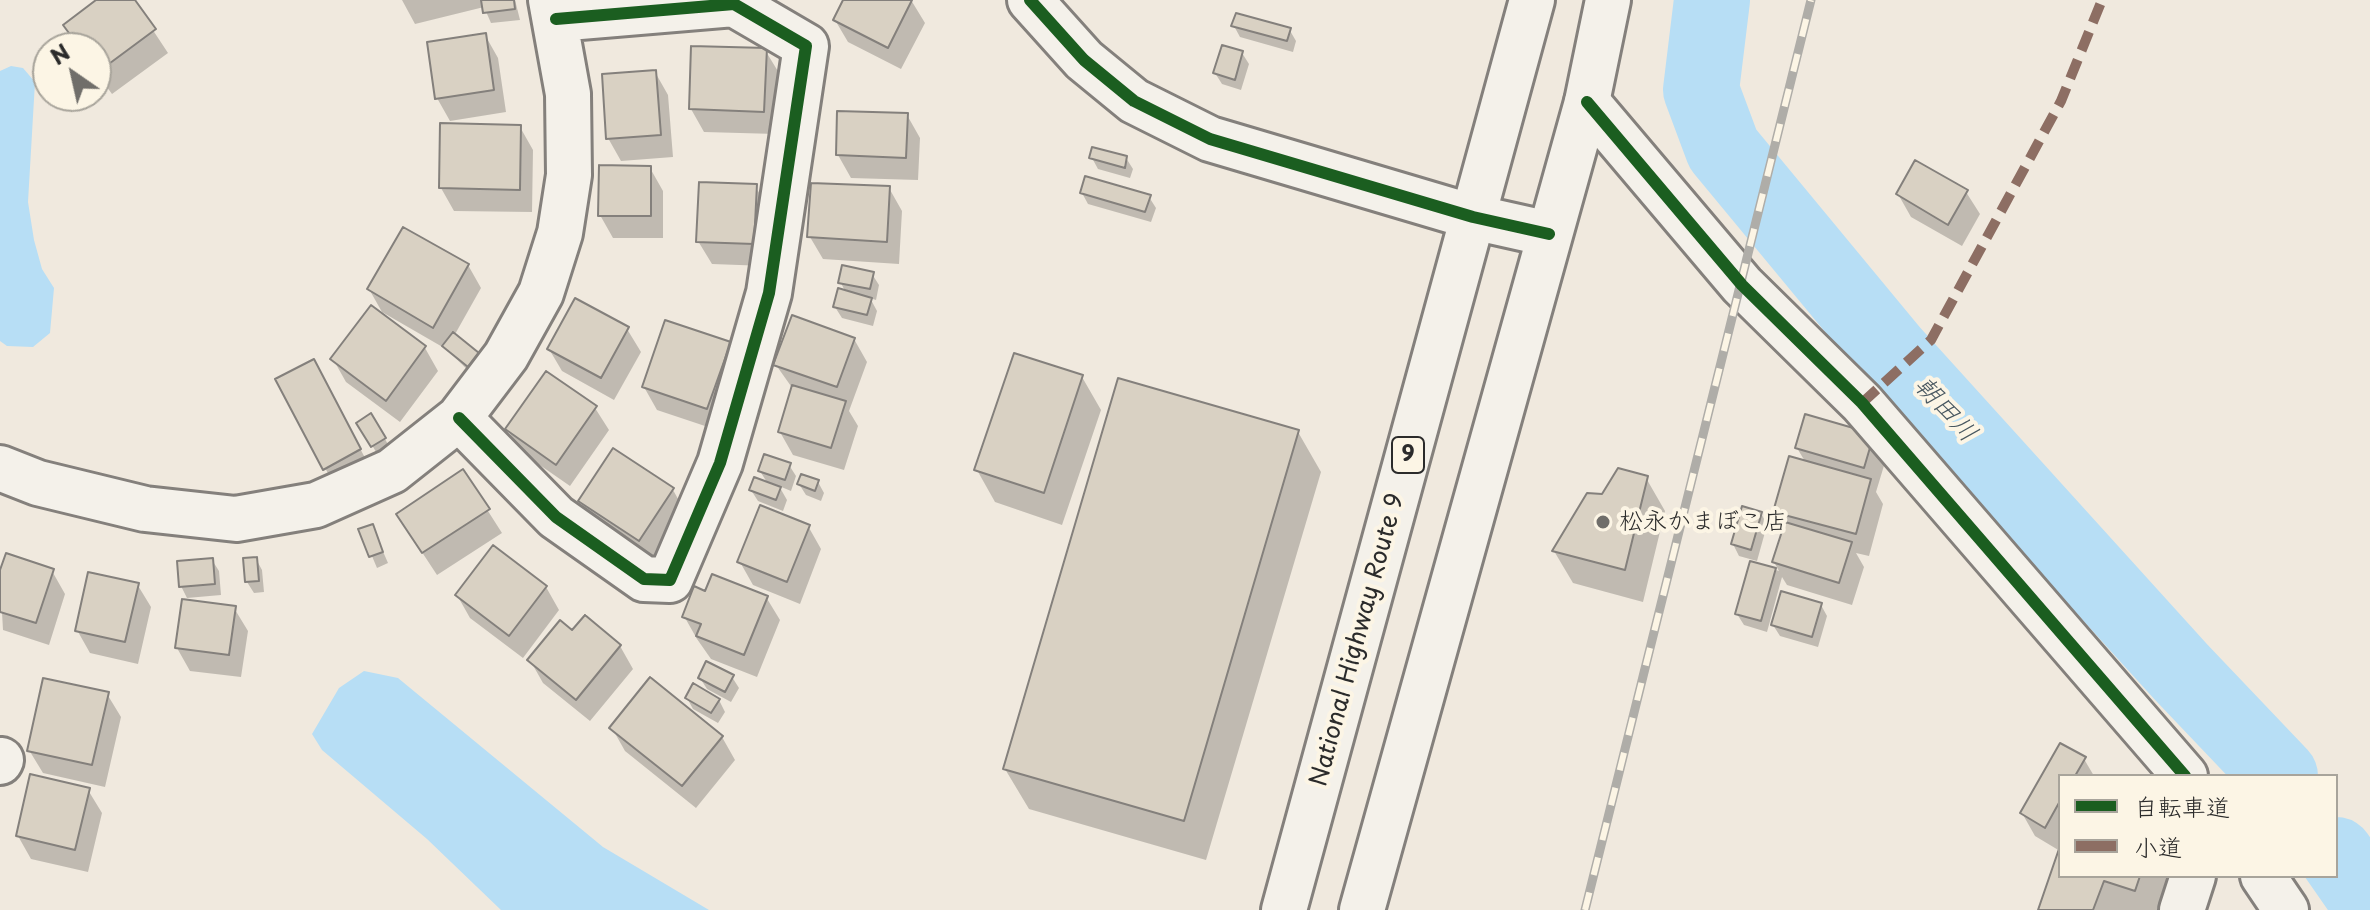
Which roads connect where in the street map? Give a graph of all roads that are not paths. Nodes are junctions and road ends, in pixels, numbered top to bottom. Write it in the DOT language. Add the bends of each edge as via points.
graph roads {
  1 [pos="1030,0"];
  2 [pos="1532,0"];
  3 [pos="1608,0"];
  4 [pos="554,9"];
  5 [pos="1587,102"];
  6 [pos="1662,188"];
  7 [pos="1473,217"];
  8 [pos="1549,234"];
  9 [pos="1659,241"];
  10 [pos="459,418"];
  11 [pos="0,468"];
  12 [pos="2183,774"];
  13 [pos="2192,878"];
  14 [pos="2264,878"];
  15 [pos="1284,910"];
  16 [pos="1362,910"];
  17 [pos="2182,910"];
  18 [pos="2286,910"];
  1 -- 7 [label="main road" via="1084,60 1134,101 1210,139"];
  2 -- 7 [label="main road, National Highway Route 9 / 9"];
  3 -- 5 [label="main road"];
  4 -- 10 [label="main road" via="568,94 569,175 560,233 541,293 506,356"];
  4 -- 10 [label="main road" via="734,4 806,46 769,293 720,463 670,580 644,579 556,517"];
  5 -- 6 [label="main road"];
  5 -- 8 [label="main road"];
  6 -- 9 [label="main road"];
  6 -- 12 [label="main road" via="1786,332 1862,403"];
  7 -- 8 [label="main road"];
  7 -- 15 [label="main road, National Highway Route 9 / 9"];
  8 -- 16 [label="main road"];
  10 -- 11 [label="main road" via="392,471 316,505 236,519 145,509 38,483"];
  13 -- 17 [label="main road"];
  14 -- 18 [label="main road"];
}
